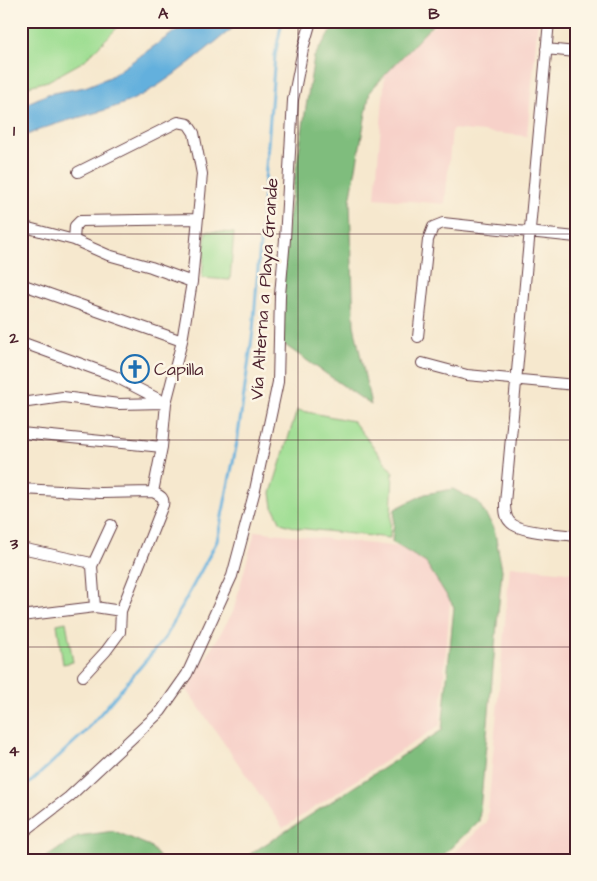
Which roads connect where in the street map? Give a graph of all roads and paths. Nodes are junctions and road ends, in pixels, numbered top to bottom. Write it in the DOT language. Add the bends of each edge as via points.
graph roads {
  1 [pos="311,21"];
  2 [pos="549,21"];
  3 [pos="546,49"];
  4 [pos="576,52"];
  5 [pos="78,172"];
  6 [pos="197,219"];
  7 [pos="21,226"];
  8 [pos="528,232"];
  9 [pos="576,237"];
  10 [pos="74,240"];
  11 [pos="192,282"];
  12 [pos="21,284"];
  13 [pos="418,337"];
  14 [pos="182,341"];
  15 [pos="21,342"];
  16 [pos="422,363"];
  17 [pos="517,379"];
  18 [pos="576,385"];
  19 [pos="166,403"];
  20 [pos="21,404"];
  21 [pos="21,433"];
  22 [pos="162,447"];
  23 [pos="21,490"];
  24 [pos="153,492"];
  25 [pos="112,526"];
  26 [pos="576,536"];
  27 [pos="21,548"];
  28 [pos="92,566"];
  29 [pos="96,607"];
  30 [pos="121,611"];
  31 [pos="21,616"];
  32 [pos="83,676"];
  33 [pos="21,834"];
  1 -- 33 [label="street, Vía Alterna a Playa Grande" via="293,100 280,295 278,382 255,490 232,576 187,674 161,711 69,797"];
  2 -- 3 [label="street"];
  3 -- 4 [label="street"];
  3 -- 8 [label="street"];
  5 -- 6 [label="street" via="178,122 188,124 194,133 202,174"];
  6 -- 10 [label="street" via="80,221 75,226"];
  6 -- 11 [label="street"];
  7 -- 10 [label="street"];
  8 -- 9 [label="street"];
  8 -- 13 [label="street" via="443,223 433,227 428,240"];
  8 -- 17 [label="street"];
  10 -- 11 [label="street"];
  11 -- 14 [label="street"];
  12 -- 14 [label="street"];
  14 -- 19 [label="street"];
  15 -- 19 [label="street" via="114,376"];
  16 -- 17 [label="street" via="467,375"];
  17 -- 18 [label="street"];
  17 -- 26 [label="street" via="506,515 520,528"];
  19 -- 20 [label="street" via="120,404 63,397"];
  19 -- 22 [label="street"];
  21 -- 22 [label="street"];
  22 -- 24 [label="street"];
  23 -- 24 [label="street"];
  24 -- 30 [label="street" via="163,498 163,505"];
  25 -- 28 [label="street"];
  27 -- 28 [label="street" via="87,562"];
  28 -- 29 [label="street"];
  29 -- 30 [label="street"];
  29 -- 31 [label="street"];
  30 -- 32 [label="street" via="120,632"];
}
